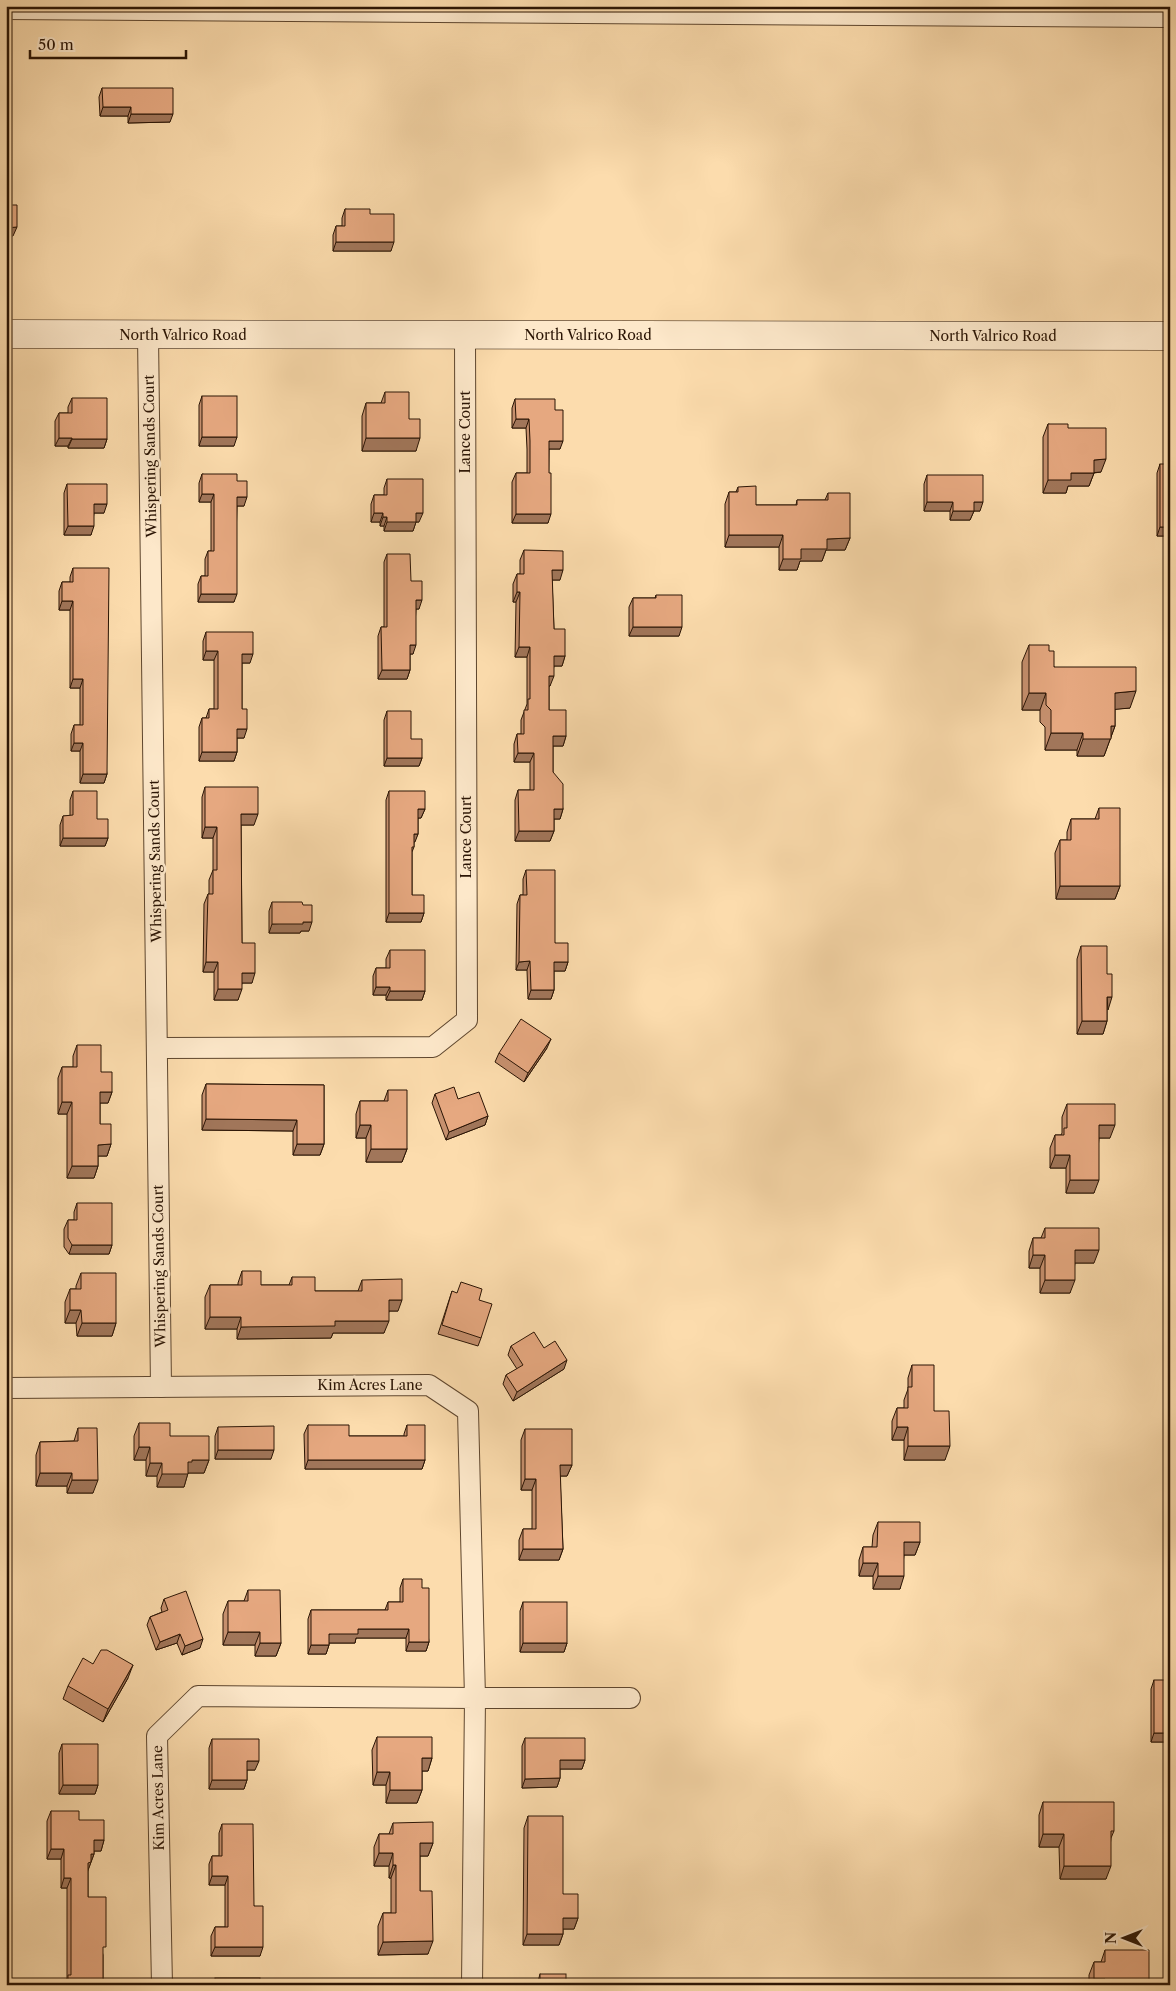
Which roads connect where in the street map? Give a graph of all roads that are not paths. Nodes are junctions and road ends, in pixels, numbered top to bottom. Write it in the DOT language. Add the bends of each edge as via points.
graph roads {
  1 [pos="6,10"];
  2 [pos="1170,17"];
  3 [pos="6,334"];
  4 [pos="148,335"];
  5 [pos="465,335"];
  6 [pos="1170,336"];
  7 [pos="157,1048"];
  8 [pos="160,1387"];
  9 [pos="6,1388"];
  10 [pos="475,1698"];
  11 [pos="630,1698"];
  12 [pos="162,1985"];
  13 [pos="472,1985"];
  1 -- 2 [label="street"];
  3 -- 4 [label="street, North Valrico Road"];
  4 -- 5 [label="street, North Valrico Road"];
  4 -- 7 [label="street, Whispering Sands Court"];
  5 -- 6 [label="street, North Valrico Road"];
  5 -- 7 [label="street, Lance Court" via="467,1020 434,1047"];
  7 -- 8 [label="street, Whispering Sands Court"];
  8 -- 9 [label="street, Kim Acres Lane"];
  8 -- 10 [label="street, Kim Acres Lane" via="429,1384 468,1411"];
  10 -- 11 [label="street, Kim Acres Lane"];
  10 -- 12 [label="street, Kim Acres Lane" via="198,1696 157,1736"];
  10 -- 13 [label="street, Kim Acres Lane"];
}
